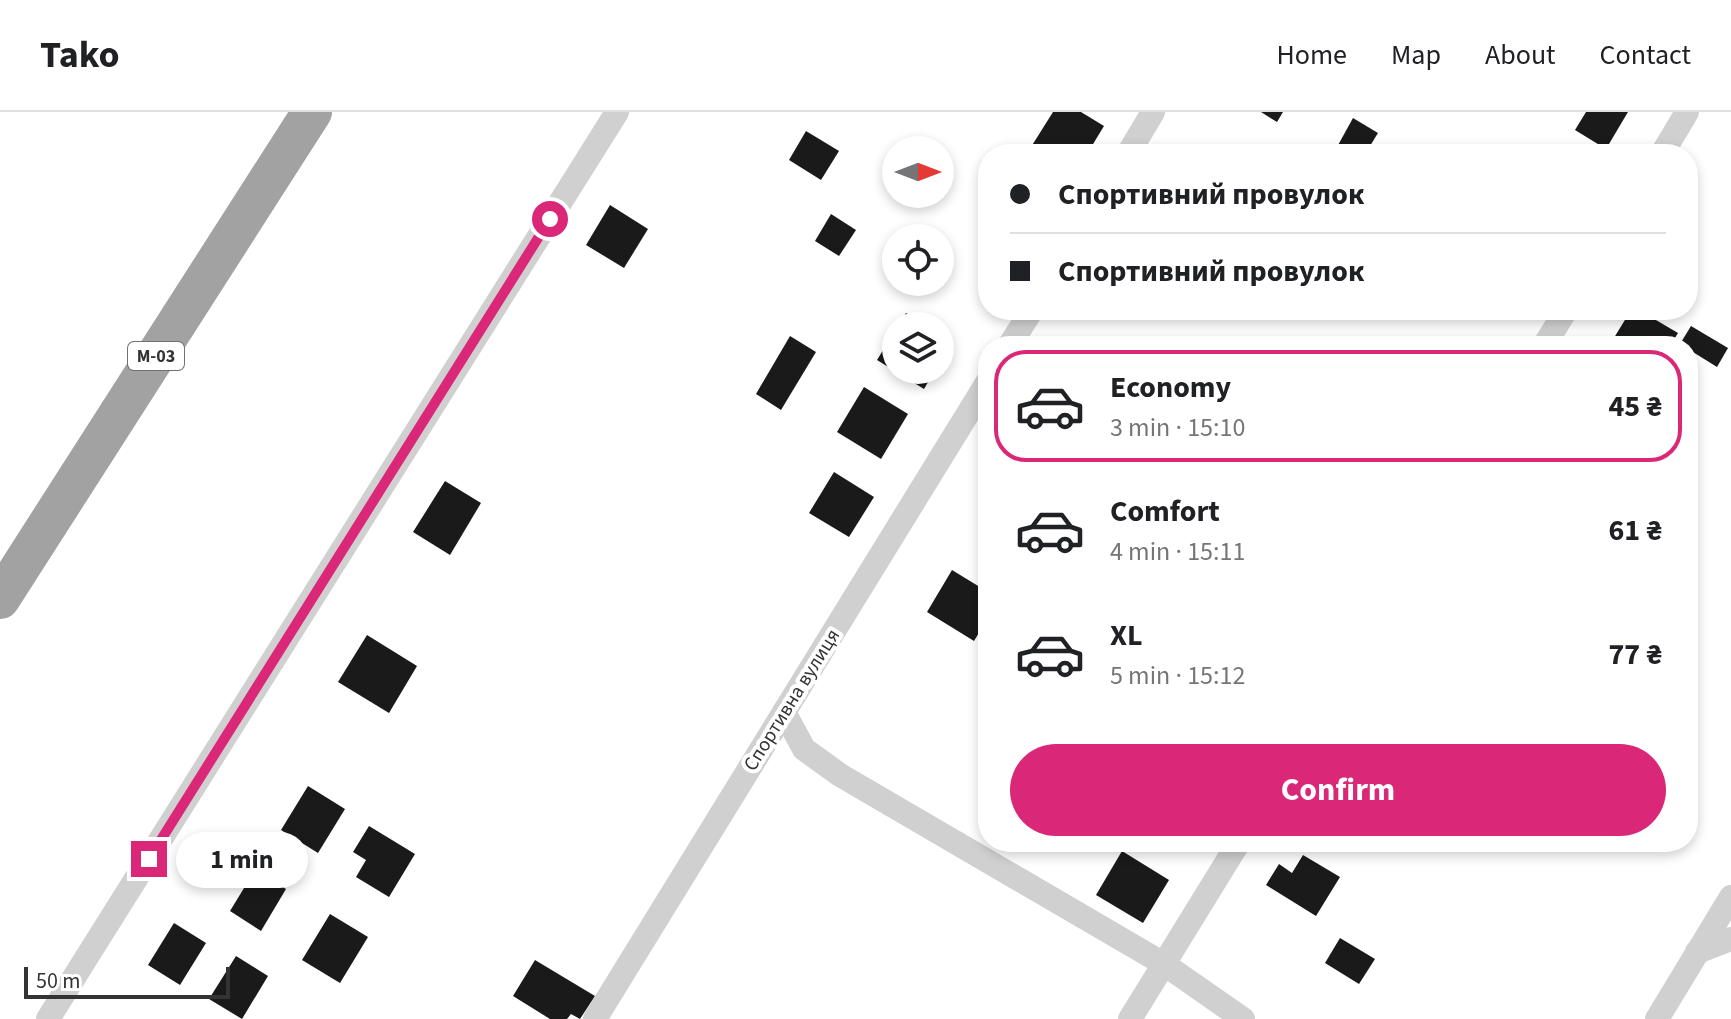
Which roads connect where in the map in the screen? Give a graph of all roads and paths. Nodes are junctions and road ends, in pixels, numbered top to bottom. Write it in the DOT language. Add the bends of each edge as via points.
graph roads {
  1 [pos="312,112"];
  2 [pos="617,112"];
  3 [pos="1153,112"];
  4 [pos="1687,112"];
  5 [pos="1134,144"];
  6 [pos="1668,144"];
  7 [pos="978,397"];
  8 [pos="0,599"];
  9 [pos="784,712"];
  10 [pos="1233,852"];
  11 [pos="1731,897"];
  12 [pos="1731,939"];
  13 [pos="1697,952"];
  14 [pos="1164,964"];
  15 [pos="48,1019"];
  16 [pos="595,1019"];
  17 [pos="1130,1019"];
  18 [pos="1243,1019"];
  19 [pos="1657,1019"];
  1 -- 8 [label="highway, М-03"];
  2 -- 15 [label="street"];
  3 -- 5 [label="street"];
  4 -- 6 [label="street"];
  7 -- 9 [label="street, Спортивна вулиця"];
  9 -- 14 [label="street" via="804,749 840,775"];
  9 -- 16 [label="street, Спортивна вулиця"];
  10 -- 14 [label="street"];
  11 -- 13 [label="street"];
  12 -- 13 [label="street"];
  13 -- 19 [label="street"];
  14 -- 17 [label="street"];
  14 -- 18 [label="street"];
}
